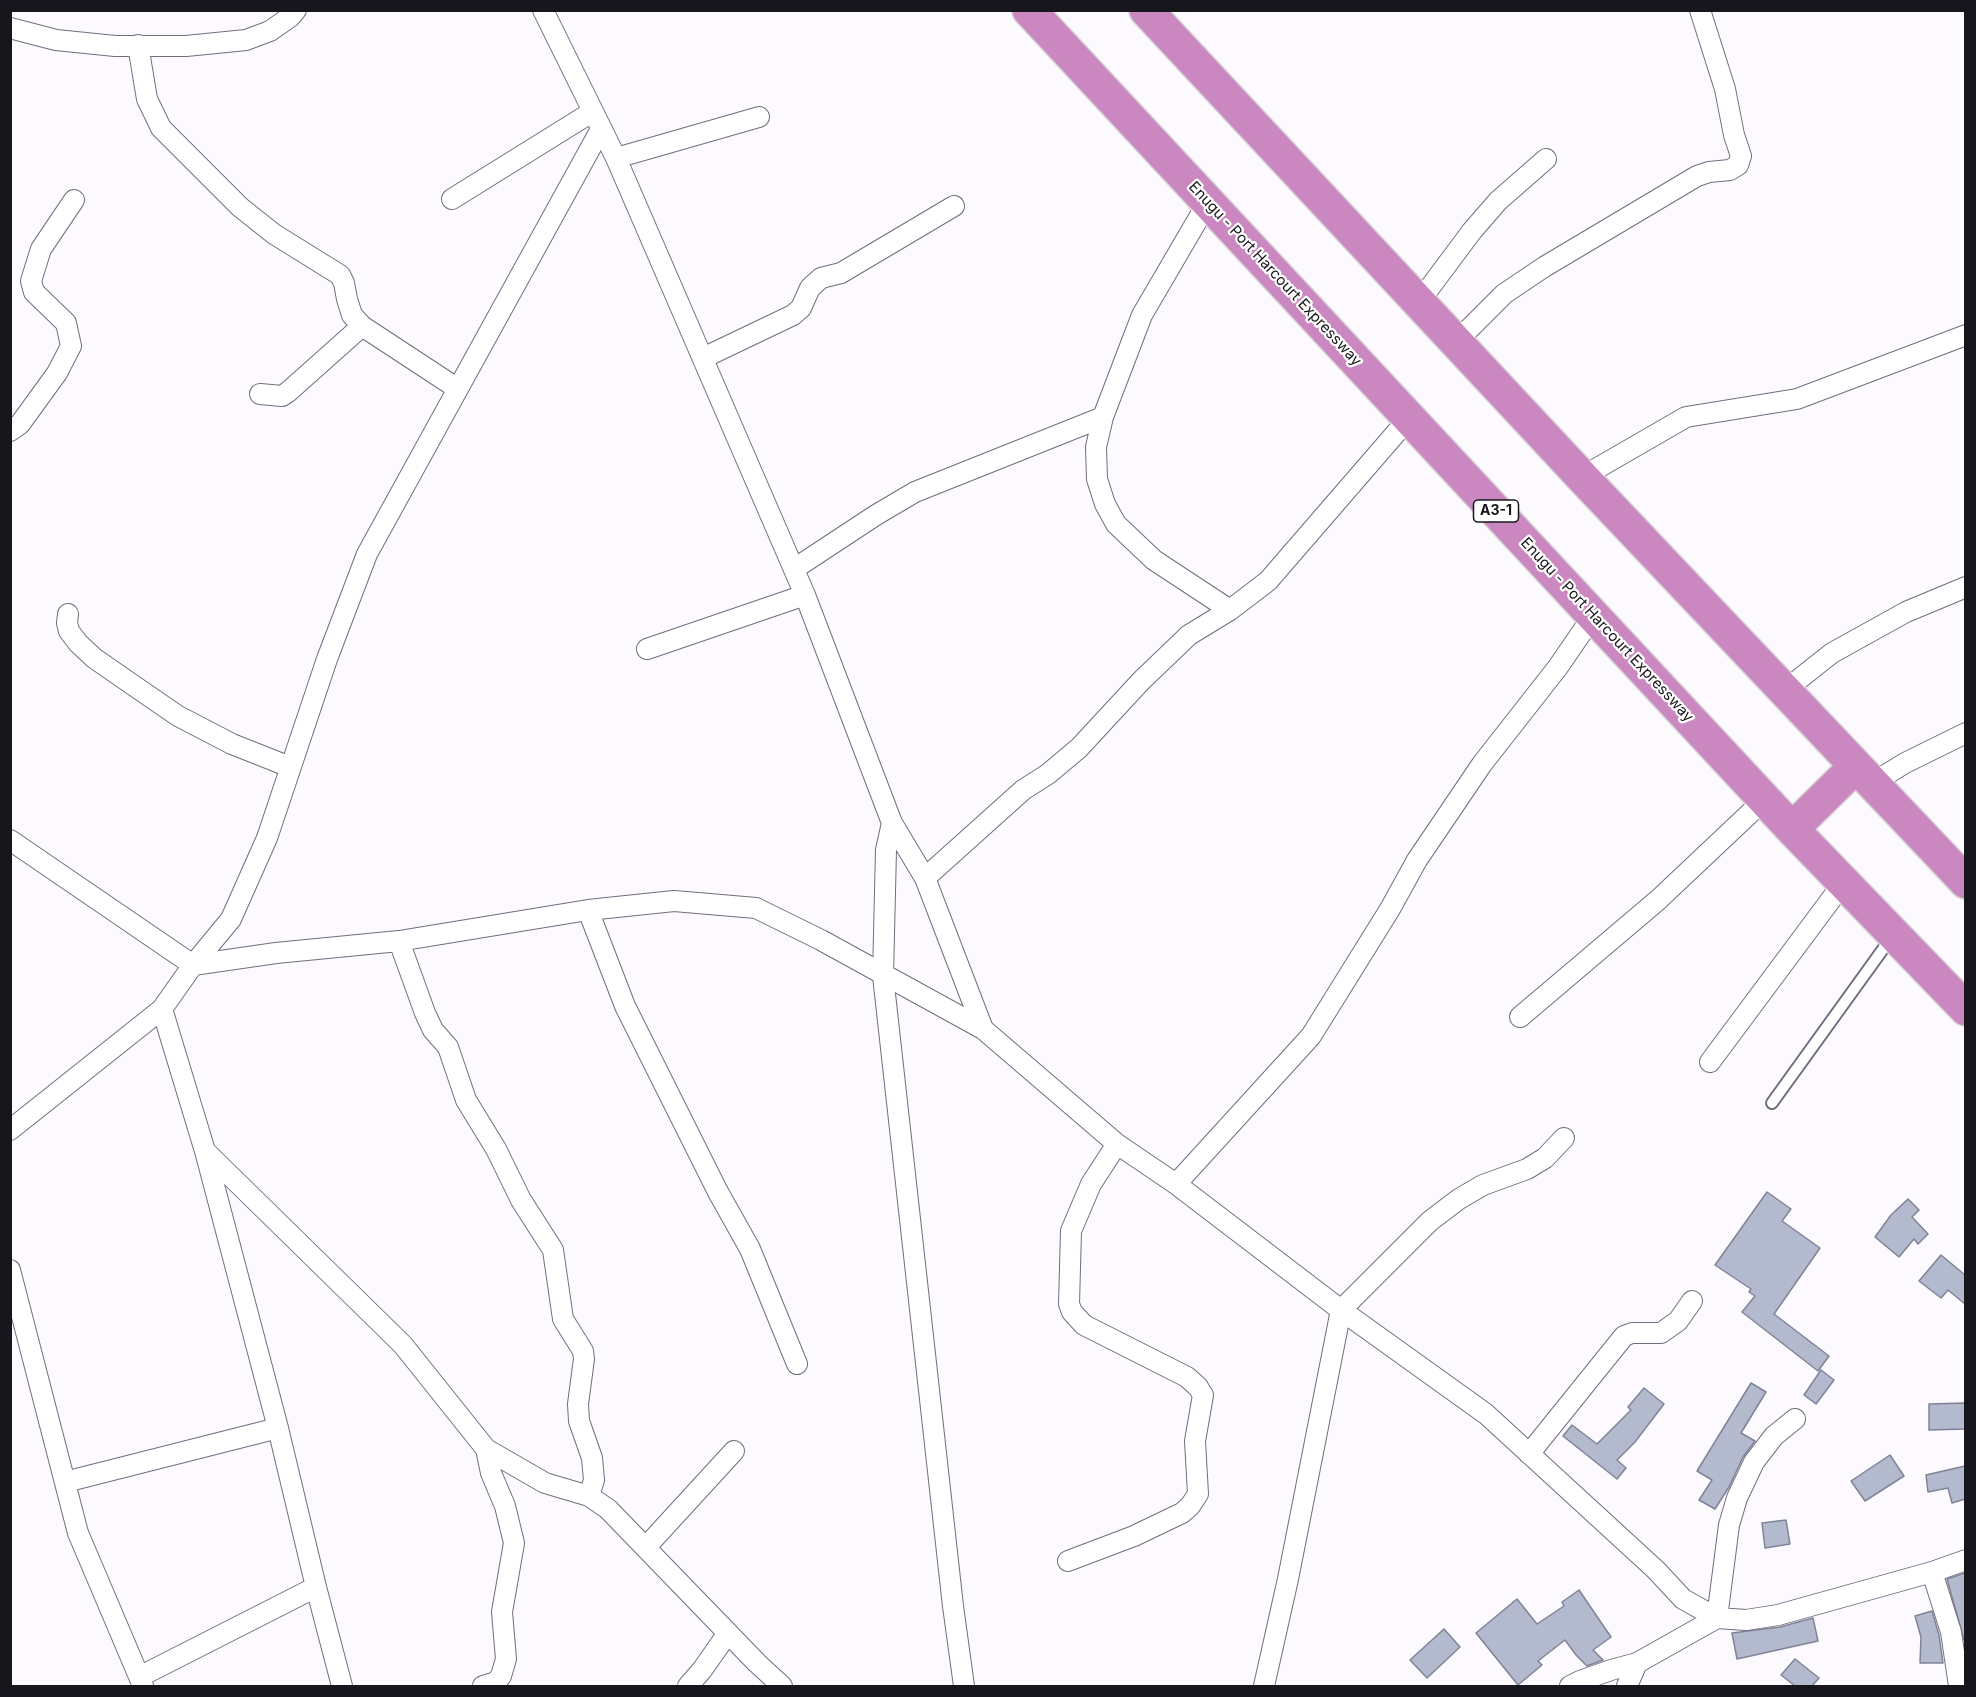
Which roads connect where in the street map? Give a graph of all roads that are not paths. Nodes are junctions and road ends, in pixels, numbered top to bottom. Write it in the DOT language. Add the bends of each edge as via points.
graph roads {
  1 [pos="296,10"];
  2 [pos="543,10"];
  3 [pos="1029,10"];
  4 [pos="1146,10"];
  5 [pos="1700,10"];
  6 [pos="10,28"];
  7 [pos="138,45"];
  8 [pos="759,117"];
  9 [pos="596,120"];
  10 [pos="616,158"];
  11 [pos="1546,159"];
  12 [pos="452,199"];
  13 [pos="74,200"];
  14 [pos="1208,202"];
  15 [pos="954,206"];
  16 [pos="1419,302"];
  17 [pos="362,326"];
  18 [pos="1965,335"];
  19 [pos="1456,342"];
  20 [pos="703,358"];
  21 [pos="458,389"];
  22 [pos="260,394"];
  23 [pos="1103,417"];
  24 [pos="1409,418"];
  25 [pos="10,431"];
  26 [pos="1582,477"];
  27 [pos="794,569"];
  28 [pos="1965,587"];
  29 [pos="805,595"];
  30 [pos="1230,610"];
  31 [pos="68,614"];
  32 [pos="1593,616"];
  33 [pos="647,649"];
  34 [pos="1784,691"];
  35 [pos="1965,732"];
  36 [pos="291,766"];
  37 [pos="1863,775"];
  38 [pos="1765,798"];
  39 [pos="892,823"];
  40 [pos="1792,829"];
  41 [pos="10,840"];
  42 [pos="925,878"];
  43 [pos="1844,882"];
  44 [pos="1965,882"];
  45 [pos="588,910"];
  46 [pos="1893,935"];
  47 [pos="399,941"];
  48 [pos="194,965"];
  49 [pos="883,976"];
  50 [pos="1965,1009"];
  51 [pos="162,1010"];
  52 [pos="1520,1017"];
  53 [pos="983,1029"];
  54 [pos="1710,1062"];
  55 [pos="1772,1103"];
  56 [pos="10,1130"];
  57 [pos="1564,1138"];
  58 [pos="1117,1144"];
  59 [pos="205,1151"];
  60 [pos="1176,1184"];
  61 [pos="10,1270"];
  62 [pos="1692,1301"];
  63 [pos="1341,1310"];
  64 [pos="797,1364"];
  65 [pos="1795,1419"];
  66 [pos="278,1428"];
  67 [pos="486,1449"];
  68 [pos="734,1451"];
  69 [pos="1529,1454"];
  70 [pos="65,1482"];
  71 [pos="589,1496"];
  72 [pos="646,1547"];
  73 [pos="1965,1560"];
  74 [pos="1068,1561"];
  75 [pos="1932,1572"];
  76 [pos="316,1587"];
  77 [pos="1717,1618"];
  78 [pos="728,1633"];
  79 [pos="1637,1663"];
  80 [pos="141,1682"];
  81 [pos="342,1686"];
  82 [pos="483,1686"];
  83 [pos="688,1686"];
  84 [pos="782,1686"];
  85 [pos="964,1686"];
  86 [pos="1264,1686"];
  87 [pos="1570,1686"];
  88 [pos="1628,1686"];
  89 [pos="1959,1686"];
  1 -- 7 [label="street" via="270,31 246,40 186,46"];
  2 -- 9 [label="street"];
  3 -- 14 [label="highway, Enugu - Port Harcourt Expressway / A3-1"];
  4 -- 16 [label="highway"];
  5 -- 19 [label="street" via="1725,89 1741,156 1738,165 1697,176 1544,267 1504,294"];
  6 -- 7 [label="street" via="56,40"];
  7 -- 17 [label="street" via="147,99 161,128 240,207 274,234 340,275 352,315"];
  8 -- 10 [label="street"];
  9 -- 10 [label="street"];
  9 -- 12 [label="street"];
  9 -- 21 [label="street"];
  10 -- 20 [label="street"];
  11 -- 16 [label="street" via="1498,201"];
  13 -- 25 [label="street" via="41,249 31,281 34,292 66,323 71,346 57,373 20,424"];
  14 -- 23 [label="street" via="1142,315"];
  14 -- 24 [label="highway, Enugu - Port Harcourt Expressway / A3-1"];
  15 -- 20 [label="street" via="841,273 821,279 810,288 801,308 793,315"];
  16 -- 19 [label="highway"];
  17 -- 21 [label="street"];
  17 -- 22 [label="street" via="288,392 282,396"];
  18 -- 26 [label="street" via="1797,399 1686,417"];
  19 -- 26 [label="highway"];
  20 -- 27 [label="street"];
  21 -- 36 [label="street" via="368,554"];
  23 -- 27 [label="street" via="915,492"];
  23 -- 30 [label="street" via="1096,447 1097,479 1116,524 1154,560"];
  24 -- 30 [label="street" via="1268,580"];
  24 -- 32 [label="highway, Enugu - Port Harcourt Expressway / A3-1"];
  26 -- 34 [label="highway"];
  27 -- 29 [label="street"];
  28 -- 34 [label="street" via="1906,612 1832,653"];
  29 -- 33 [label="street"];
  29 -- 39 [label="street"];
  30 -- 42 [label="street" via="1189,635 1079,748 1023,790"];
  31 -- 36 [label="street" via="69,631 78,643 130,683 187,721 232,744"];
  32 -- 38 [label="highway, Enugu - Port Harcourt Expressway / A3-1"];
  32 -- 60 [label="street" via="1417,860 1311,1036"];
  34 -- 37 [label="highway"];
  35 -- 37 [label="street" via="1905,763"];
  36 -- 48 [label="street" via="267,837 231,920"];
  37 -- 40 [label="highway"];
  37 -- 44 [label="highway"];
  38 -- 40 [label="highway, Enugu - Port Harcourt Expressway / A3-1"];
  38 -- 52 [label="street" via="1658,900"];
  39 -- 42 [label="street"];
  39 -- 49 [label="street" via="886,850"];
  40 -- 43 [label="highway, Enugu - Port Harcourt Expressway / A3-1"];
  41 -- 48 [label="street"];
  42 -- 53 [label="street"];
  43 -- 46 [label="highway, Enugu - Port Harcourt Expressway / A3-1"];
  43 -- 54 [label="street"];
  45 -- 47 [label="street"];
  45 -- 49 [label="street" via="674,901 756,908"];
  45 -- 64 [label="street" via="625,1006 750,1249"];
  46 -- 50 [label="highway, Enugu - Port Harcourt Expressway / A3-1"];
  46 -- 55 [label="lane"];
  47 -- 48 [label="street"];
  47 -- 71 [label="street" via="425,1013 448,1047 466,1100 553,1250 563,1319 583,1351 578,1404 579,1421 592,1458 594,1480"];
  48 -- 51 [label="street"];
  49 -- 53 [label="street"];
  49 -- 85 [label="street"];
  51 -- 56 [label="street"];
  51 -- 59 [label="street"];
  53 -- 58 [label="street"];
  57 -- 63 [label="street" via="1545,1158 1527,1169 1484,1185 1452,1204"];
  58 -- 60 [label="street"];
  58 -- 74 [label="street" via="1091,1184 1071,1231 1069,1304 1084,1325 1187,1377 1198,1387 1203,1395 1195,1441 1198,1494 1182,1513"];
  59 -- 66 [label="street"];
  59 -- 67 [label="street" via="403,1345"];
  60 -- 63 [label="street"];
  61 -- 70 [label="street"];
  62 -- 69 [label="street" via="1678,1321 1661,1333 1624,1336"];
  63 -- 69 [label="street" via="1486,1414"];
  63 -- 86 [label="street"];
  65 -- 77 [label="street" via="1774,1436 1754,1462 1737,1498 1729,1525"];
  66 -- 70 [label="street"];
  66 -- 76 [label="street"];
  67 -- 71 [label="street" via="545,1483"];
  67 -- 82 [label="street" via="514,1543 502,1612 506,1659 496,1682"];
  68 -- 72 [label="street"];
  69 -- 77 [label="street" via="1683,1599"];
  70 -- 80 [label="street" via="78,1533"];
  71 -- 72 [label="street"];
  72 -- 78 [label="street"];
  73 -- 75 [label="street"];
  75 -- 77 [label="street" via="1778,1615 1746,1620"];
  75 -- 89 [label="street" via="1951,1632"];
  76 -- 80 [label="street"];
  76 -- 81 [label="street"];
  77 -- 79 [label="street"];
  78 -- 83 [label="street"];
  78 -- 84 [label="street"];
  79 -- 87 [label="street"];
  79 -- 88 [label="street"];
}
